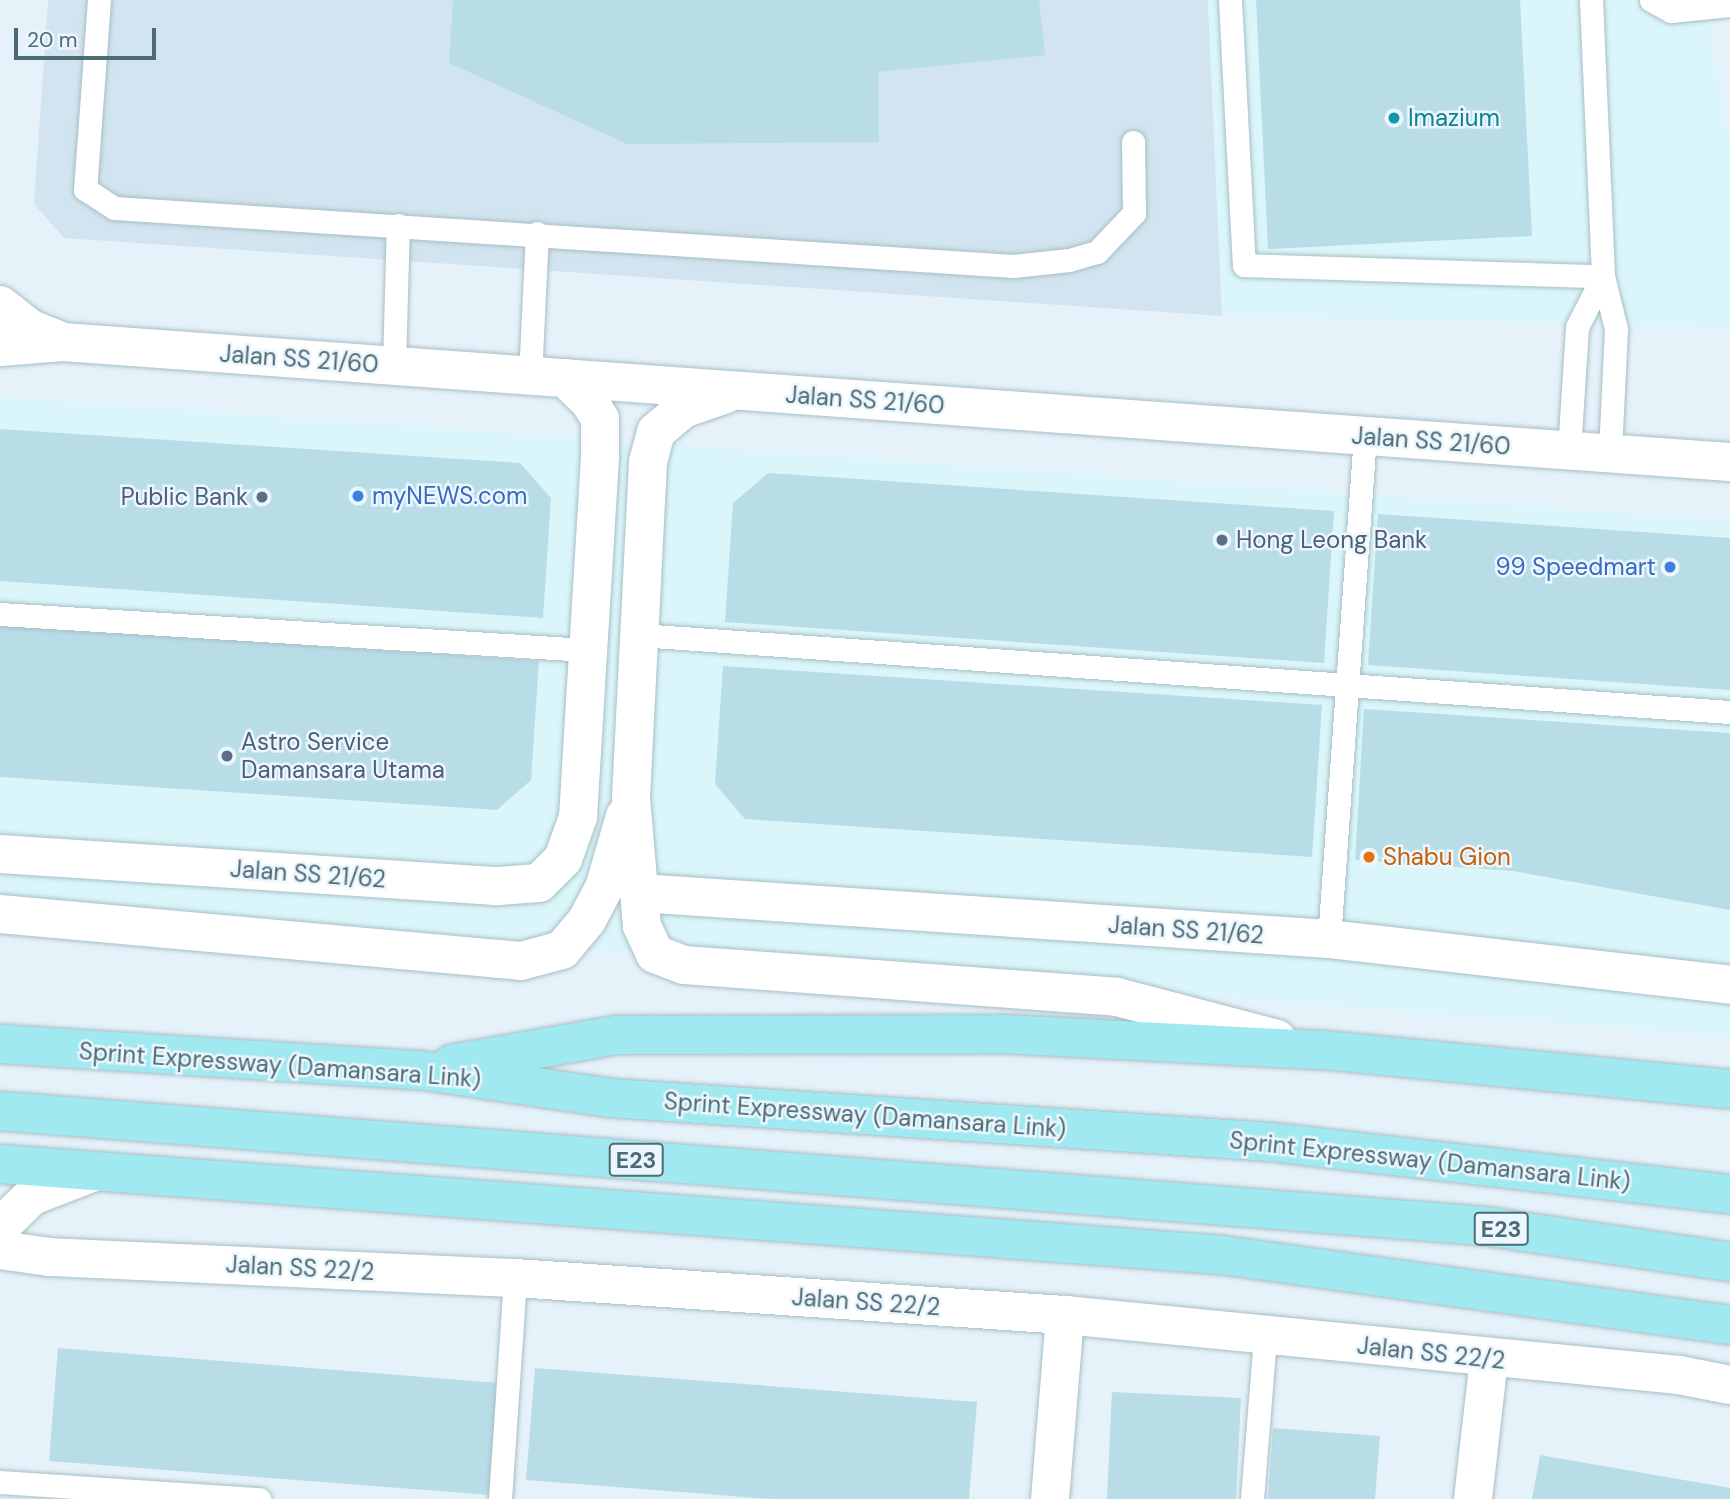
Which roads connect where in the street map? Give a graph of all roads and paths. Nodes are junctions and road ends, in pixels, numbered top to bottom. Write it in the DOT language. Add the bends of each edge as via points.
graph roads {
  1 [pos="99,0"];
  2 [pos="1230,0"];
  3 [pos="1591,0"];
  4 [pos="1651,0"];
  5 [pos="1730,5"];
  6 [pos="1133,142"];
  7 [pos="398,225"];
  8 [pos="537,233"];
  9 [pos="1603,276"];
  10 [pos="0,304"];
  11 [pos="63,342"];
  12 [pos="0,347"];
  13 [pos="394,365"];
  14 [pos="547,377"];
  15 [pos="735,390"];
  16 [pos="1365,436"];
  17 [pos="1569,451"];
  18 [pos="1610,453"];
  19 [pos="1730,462"];
  20 [pos="0,614"];
  21 [pos="639,635"];
  22 [pos="587,650"];
  23 [pos="1347,685"];
  24 [pos="1730,712"];
  25 [pos="631,798"];
  26 [pos="0,854"];
  27 [pos="640,893"];
  28 [pos="0,914"];
  29 [pos="1329,939"];
  30 [pos="1730,985"];
  31 [pos="0,1044"];
  32 [pos="1323,1050"];
  33 [pos="419,1070"];
  34 [pos="1730,1089"];
  35 [pos="0,1111"];
  36 [pos="0,1164"];
  37 [pos="92,1173"];
  38 [pos="1730,1194"];
  39 [pos="0,1227"];
  40 [pos="0,1250"];
  41 [pos="1730,1262"];
  42 [pos="515,1278"];
  43 [pos="1065,1315"];
  44 [pos="1730,1325"];
  45 [pos="1265,1336"];
  46 [pos="1489,1359"];
  47 [pos="1730,1385"];
  48 [pos="0,1482"];
  49 [pos="259,1499"];
  50 [pos="500,1499"];
  51 [pos="1051,1499"];
  52 [pos="1252,1499"];
  53 [pos="1473,1499"];
  1 -- 7 [label="lane" via="85,189 114,208"];
  2 -- 9 [label="lane" via="1244,265"];
  3 -- 9 [label="lane"];
  4 -- 5 [label="lane" via="1671,12"];
  6 -- 8 [label="lane" via="1134,214 1097,252 1069,260 1013,266 911,262"];
  7 -- 8 [label="lane"];
  7 -- 13 [label="lane"];
  8 -- 14 [label="lane"];
  9 -- 17 [label="lane" via="1577,327"];
  9 -- 18 [label="lane" via="1616,329"];
  10 -- 11 [label="street" via="29,328"];
  11 -- 12 [label="street, Jalan SS 21/60"];
  11 -- 13 [label="street, Jalan SS 21/60"];
  13 -- 14 [label="street, Jalan SS 21/60"];
  14 -- 15 [label="street, Jalan SS 21/60"];
  14 -- 22 [label="street, Jalan SS 21/62" via="589,401 600,419"];
  15 -- 16 [label="street, Jalan SS 21/60"];
  15 -- 21 [label="street" via="683,409 656,432 648,463"];
  16 -- 17 [label="street, Jalan SS 21/60"];
  16 -- 23 [label="lane"];
  17 -- 18 [label="street, Jalan SS 21/60"];
  18 -- 19 [label="street, Jalan SS 21/60"];
  20 -- 22 [label="lane"];
  21 -- 23 [label="lane"];
  21 -- 25 [label="street"];
  22 -- 26 [label="street, Jalan SS 21/62" via="578,817 563,859 539,883 498,886"];
  23 -- 24 [label="lane"];
  23 -- 29 [label="lane"];
  25 -- 27 [label="street"];
  25 -- 28 [label="street" via="604,888 587,920 562,950 521,961"];
  27 -- 29 [label="street, Jalan SS 21/62"];
  27 -- 32 [label="street" via="642,926 655,954 684,965 1116,997"];
  29 -- 30 [label="street, Jalan SS 21/62"];
  31 -- 33 [label="highway, Sprint Expressway (Damansara Link)"];
  32 -- 33 [label="highway" via="1002,1034 616,1035"];
  32 -- 34 [label="highway"];
  33 -- 38 [label="highway, Sprint Expressway (Damansara Link)" via="610,1098 1271,1142"];
  35 -- 41 [label="highway, E23" via="1484,1226"];
  36 -- 37 [label="highway"];
  37 -- 39 [label="street" via="32,1196"];
  37 -- 44 [label="highway" via="1222,1255"];
  40 -- 42 [label="street, Jalan SS 22/2"];
  42 -- 43 [label="street, Jalan SS 22/2"];
  42 -- 50 [label="lane"];
  43 -- 45 [label="street, Jalan SS 22/2"];
  43 -- 51 [label="street"];
  45 -- 46 [label="street, Jalan SS 22/2"];
  45 -- 52 [label="lane"];
  46 -- 47 [label="street, Jalan SS 22/2" via="1679,1375"];
  46 -- 53 [label="street"];
  48 -- 49 [label="lane"];
}
